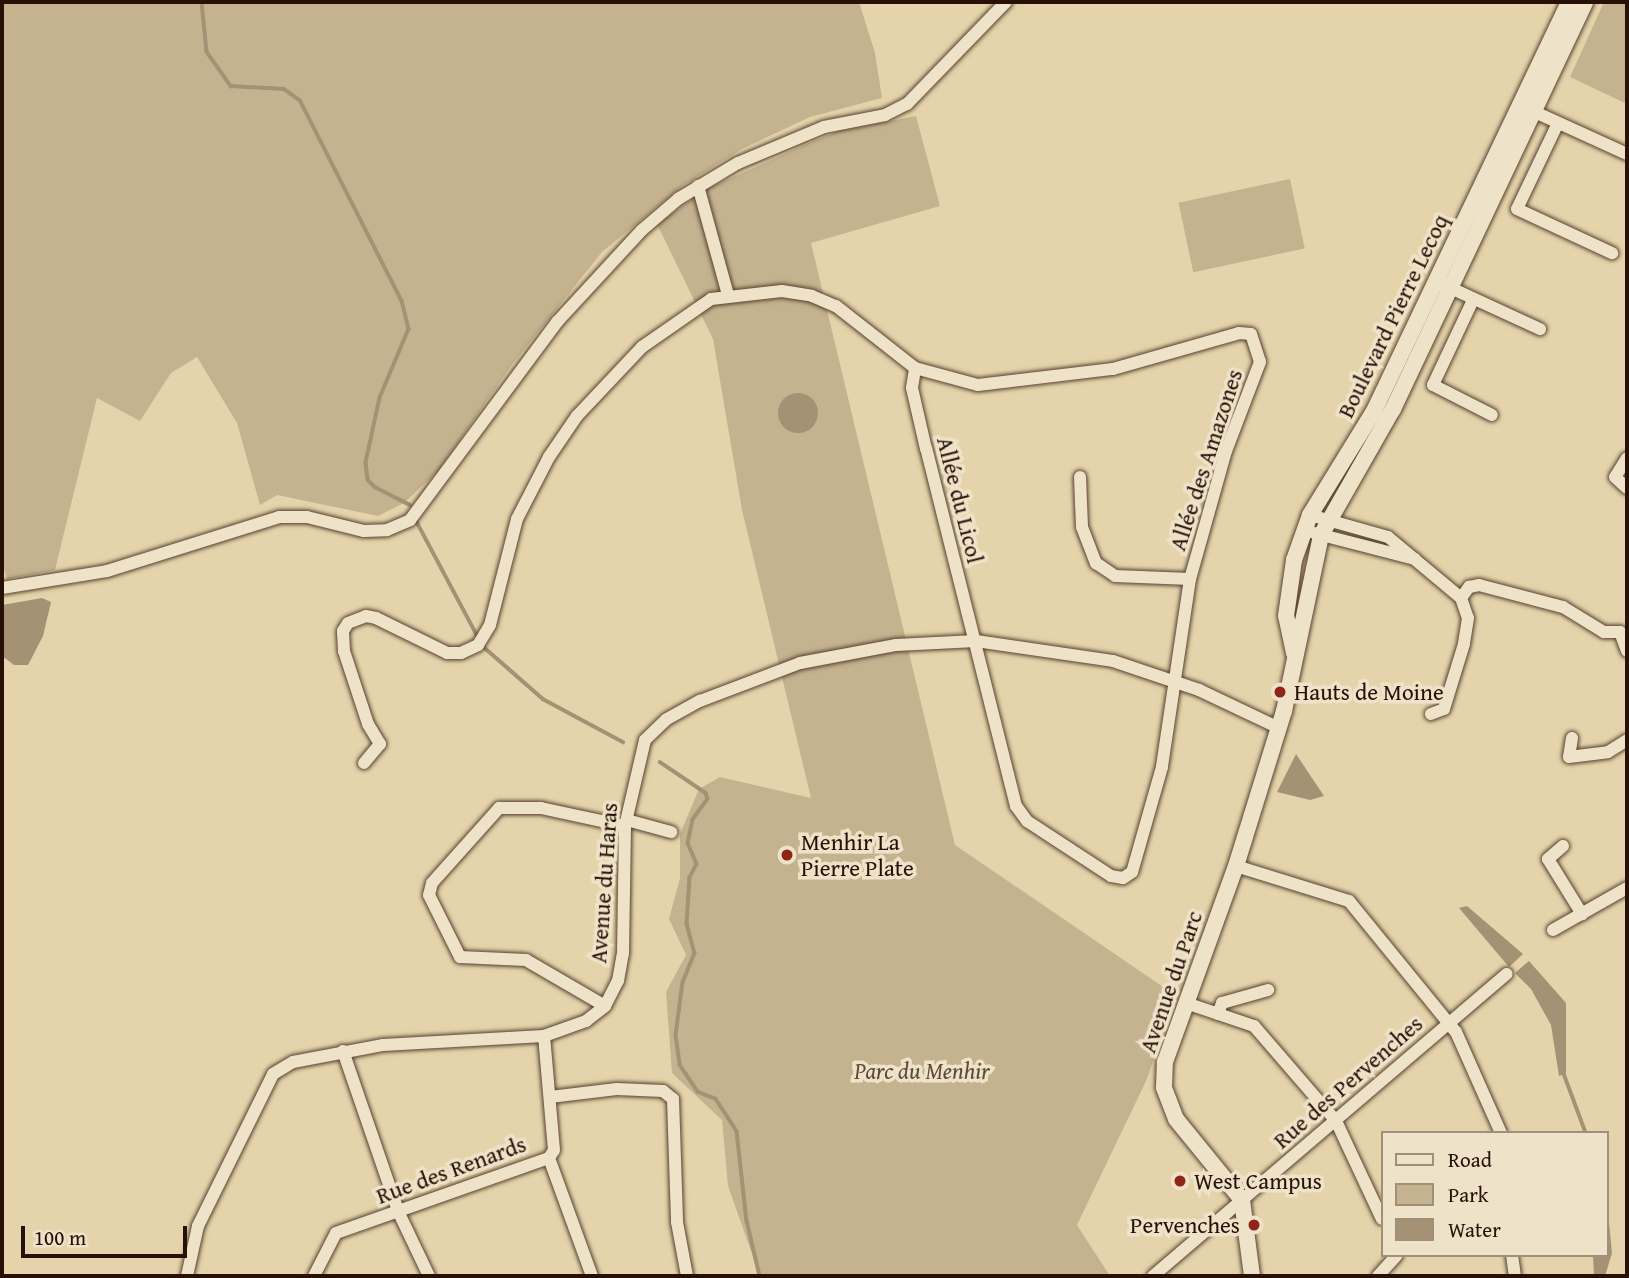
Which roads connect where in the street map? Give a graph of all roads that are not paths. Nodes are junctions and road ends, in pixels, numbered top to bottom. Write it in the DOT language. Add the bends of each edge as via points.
graph roads {
  1 [pos="1006,2"];
  2 [pos="1569,2"];
  3 [pos="1585,2"];
  4 [pos="1526,108"];
  5 [pos="1558,123"];
  6 [pos="1627,154"];
  7 [pos="698,186"];
  8 [pos="1612,253"];
  9 [pos="1443,284"];
  10 [pos="728,295"];
  11 [pos="1473,300"];
  12 [pos="1540,329"];
  13 [pos="915,368"];
  14 [pos="1492,415"];
  15 [pos="1627,458"];
  16 [pos="1080,477"];
  17 [pos="1627,488"];
  18 [pos="1307,522"];
  19 [pos="1324,527"];
  20 [pos="1190,579"];
  21 [pos="2,588"];
  22 [pos="1461,598"];
  23 [pos="976,641"];
  24 [pos="1627,651"];
  25 [pos="1294,653"];
  26 [pos="1175,682"];
  27 [pos="1431,714"];
  28 [pos="1279,728"];
  29 [pos="1572,738"];
  30 [pos="1627,740"];
  31 [pos="364,763"];
  32 [pos="626,823"];
  33 [pos="671,831"];
  34 [pos="1563,846"];
  35 [pos="1236,866"];
  36 [pos="1627,888"];
  37 [pos="1582,914"];
  38 [pos="1553,930"];
  39 [pos="1507,974"];
  40 [pos="1268,990"];
  41 [pos="1186,1003"];
  42 [pos="605,1006"];
  43 [pos="1218,1014"];
  44 [pos="1449,1023"];
  45 [pos="544,1036"];
  46 [pos="342,1051"];
  47 [pos="550,1097"];
  48 [pos="1336,1121"];
  49 [pos="1500,1131"];
  50 [pos="550,1158"];
  51 [pos="1242,1200"];
  52 [pos="398,1211"];
  53 [pos="1380,1215"];
  54 [pos="1395,1257"];
  55 [pos="1513,1257"];
  56 [pos="187,1276"];
  57 [pos="314,1276"];
  58 [pos="429,1276"];
  59 [pos="592,1276"];
  60 [pos="687,1276"];
  61 [pos="1153,1276"];
  62 [pos="1252,1276"];
  63 [pos="1378,1276"];
  64 [pos="1515,1276"];
  1 -- 7 [label="street" via="907,104 885,115 789,139"];
  2 -- 4 [label="street, Boulevard Pierre Lecoq"];
  3 -- 4 [label="street, Boulevard Pierre Lecoq"];
  4 -- 5 [label="street"];
  4 -- 9 [label="street, Boulevard Pierre Lecoq"];
  5 -- 6 [label="street"];
  5 -- 8 [label="street" via="1517,209"];
  7 -- 10 [label="street"];
  7 -- 21 [label="street" via="642,230 557,322 410,520 387,530 364,531 307,517 279,517 107,570"];
  9 -- 11 [label="street"];
  9 -- 18 [label="street, Boulevard Pierre Lecoq"];
  9 -- 19 [label="street, Boulevard Pierre Lecoq" via="1393,409"];
  10 -- 13 [label="street, Allée des Amazones" via="782,291 812,296 836,306"];
  10 -- 31 [label="street, Allée des Amazones" via="711,299 642,347 577,416 536,479 517,519 490,625 478,645 447,653 376,618 354,618 348,623 343,631 344,651 368,724 380,744"];
  11 -- 12 [label="street"];
  11 -- 14 [label="street" via="1433,385"];
  13 -- 20 [label="street, Allée des Amazones" via="957,382 1003,384 1122,367 1239,333 1251,334 1260,362 1226,450"];
  13 -- 23 [label="street, Allée du Licol" via="914,400"];
  15 -- 17 [label="street" via="1615,477"];
  16 -- 20 [label="street" via="1082,527 1096,563 1115,576"];
  18 -- 19 [label="street"];
  18 -- 25 [label="street, Boulevard Pierre Lecoq" via="1294,560 1286,616"];
  19 -- 22 [label="street" via="1417,560"];
  19 -- 25 [label="street, Boulevard Pierre Lecoq"];
  20 -- 26 [label="street, Allée des Amazones"];
  22 -- 24 [label="street" via="1469,587 1479,585 1563,607 1604,632 1620,632"];
  22 -- 27 [label="street" via="1468,618 1464,644 1444,709"];
  23 -- 26 [label="street, Avenue du Haras" via="1070,652"];
  23 -- 26 [label="street, Allée du Licol" via="1016,806 1027,821 1111,876 1132,872 1145,836 1163,767"];
  23 -- 32 [label="street, Avenue du Haras" via="918,642 813,660 700,701 667,719 645,740"];
  25 -- 28 [label="street, Boulevard Pierre Lecoq"];
  26 -- 28 [label="street, Avenue du Haras"];
  28 -- 35 [label="street, Avenue du Parc"];
  29 -- 30 [label="street" via="1569,757 1608,752"];
  32 -- 33 [label="street"];
  32 -- 42 [label="street, Avenue du Haras" via="622,954 618,981"];
  32 -- 42 [label="street" via="541,808 499,808 432,883 429,895 460,957 526,960"];
  34 -- 37 [label="street" via="1548,859"];
  35 -- 41 [label="street, Avenue du Parc"];
  35 -- 44 [label="street" via="1349,901"];
  36 -- 37 [label="street"];
  37 -- 38 [label="street"];
  39 -- 44 [label="street, Rue des Pervenches"];
  40 -- 43 [label="street" via="1222,1003"];
  41 -- 43 [label="street"];
  41 -- 51 [label="street, Avenue du Parc" via="1165,1062 1169,1106"];
  42 -- 45 [label="street" via="586,1021"];
  43 -- 48 [label="street" via="1254,1026"];
  44 -- 48 [label="street, Rue des Pervenches"];
  44 -- 49 [label="street"];
  45 -- 46 [label="street" via="427,1041"];
  45 -- 47 [label="street, Rue des Renards"];
  46 -- 52 [label="street"];
  46 -- 56 [label="street" via="293,1062 273,1073 198,1226"];
  47 -- 50 [label="street, Rue des Renards" via="554,1150"];
  47 -- 60 [label="street" via="617,1090 663,1091 673,1099 677,1222"];
  48 -- 51 [label="street, Rue des Pervenches"];
  48 -- 53 [label="street"];
  50 -- 52 [label="street, Rue des Renards"];
  50 -- 59 [label="street"];
  51 -- 61 [label="street, Rue des Pervenches"];
  51 -- 62 [label="street"];
  52 -- 57 [label="street, Rue des Renards" via="336,1233"];
  52 -- 58 [label="street"];
  54 -- 63 [label="street"];
  55 -- 64 [label="street"];
}
